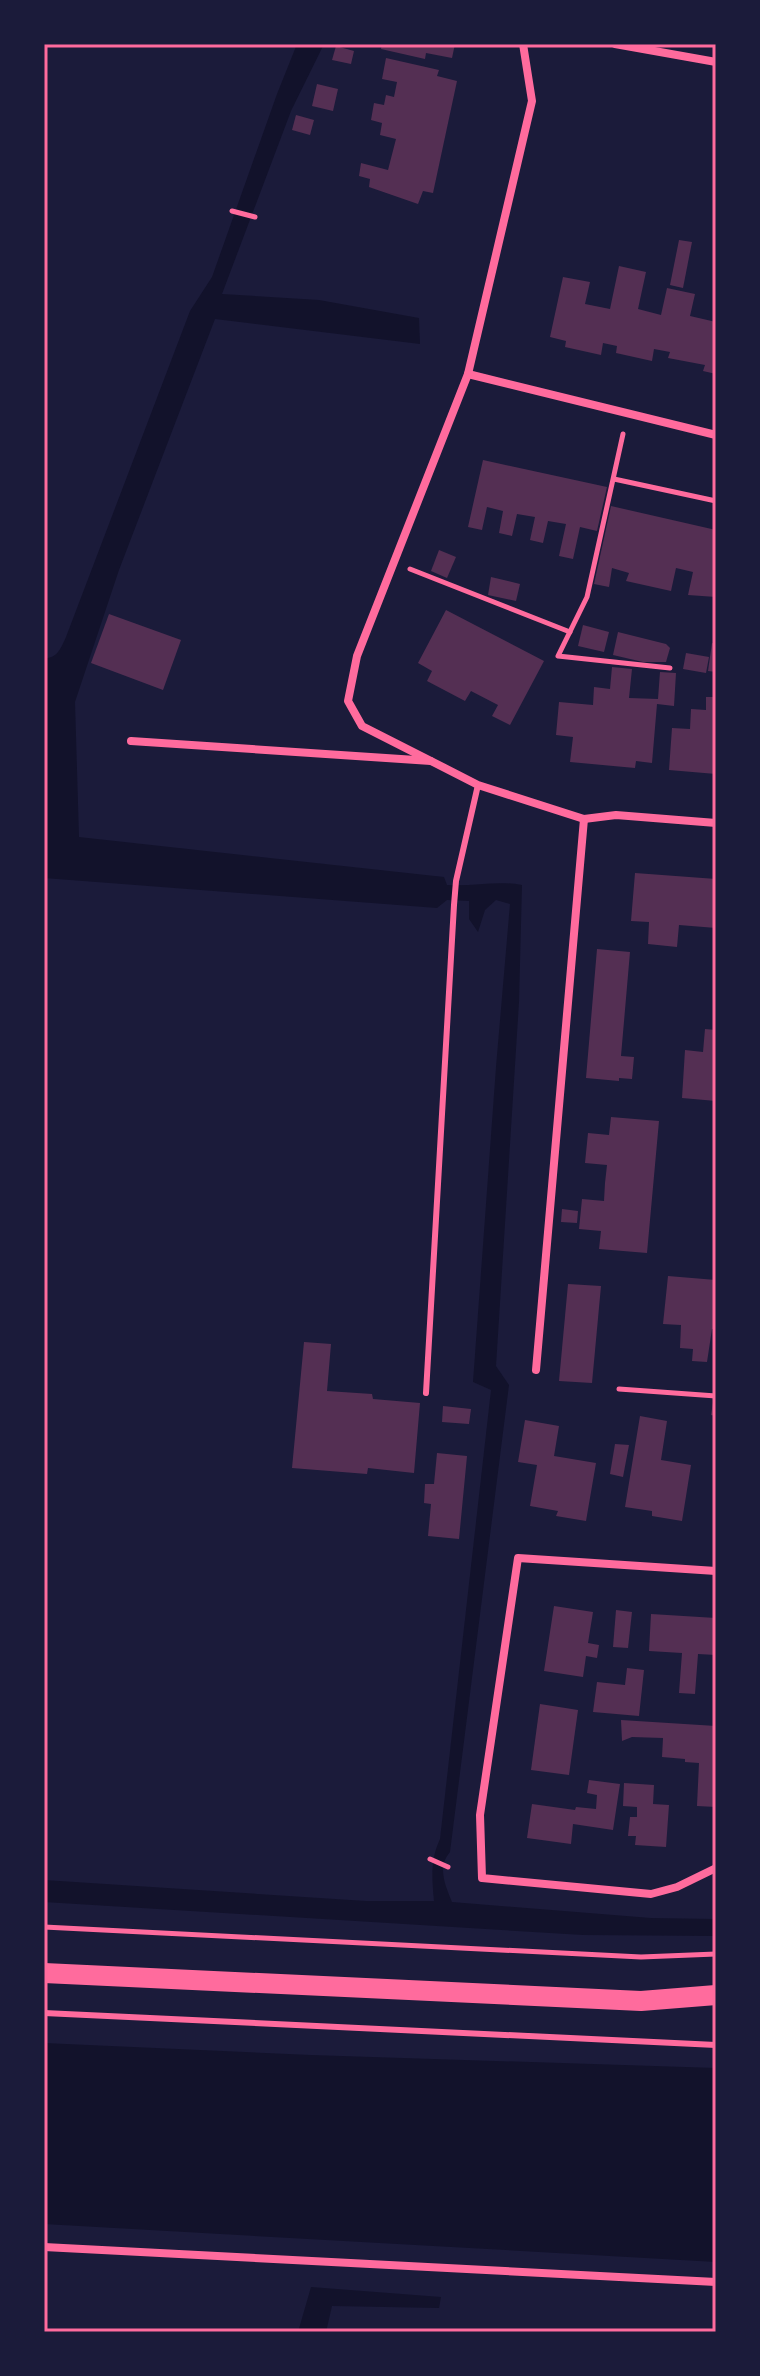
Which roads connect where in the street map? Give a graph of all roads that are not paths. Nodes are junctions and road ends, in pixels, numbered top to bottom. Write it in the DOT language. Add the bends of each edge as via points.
graph roads {
  1 [pos="523,44"];
  2 [pos="615,44"];
  3 [pos="716,62"];
  4 [pos="468,374"];
  5 [pos="716,435"];
  6 [pos="131,741"];
  7 [pos="431,761"];
  8 [pos="478,785"];
  9 [pos="584,819"];
  10 [pos="716,823"];
  11 [pos="536,1370"];
  12 [pos="426,1393"];
  13 [pos="716,1571"];
  14 [pos="716,1868"];
  15 [pos="44,1973"];
  16 [pos="716,1995"];
  17 [pos="44,2013"];
  18 [pos="716,2045"];
  19 [pos="44,2247"];
  20 [pos="716,2282"];
  1 -- 4 [label="street" via="532,101"];
  2 -- 3 [label="street"];
  4 -- 5 [label="street"];
  4 -- 7 [label="street" via="357,656 348,701 362,726"];
  6 -- 7 [label="street"];
  7 -- 8 [label="street"];
  8 -- 9 [label="street"];
  8 -- 12 [label="lane" via="456,881"];
  9 -- 10 [label="street" via="616,815"];
  9 -- 11 [label="street"];
  13 -- 14 [label="street" via="518,1558 480,1815 482,1878 651,1894"];
  15 -- 16 [label="main road" via="641,2001"];
  17 -- 18 [label="lane"];
  19 -- 20 [label="street"];
}
